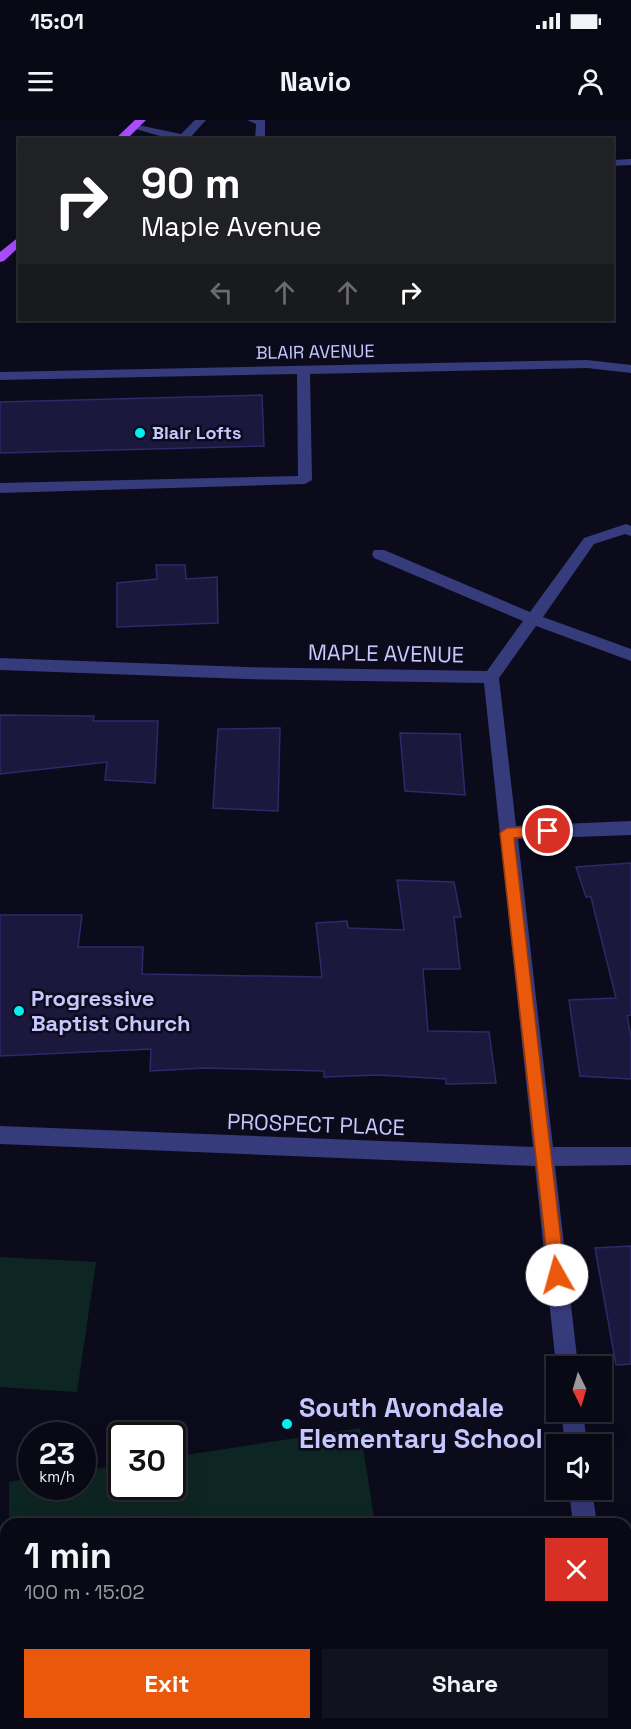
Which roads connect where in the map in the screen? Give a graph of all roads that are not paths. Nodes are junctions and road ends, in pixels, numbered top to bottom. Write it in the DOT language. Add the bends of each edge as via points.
graph roads {
  1 [pos="201,120"];
  2 [pos="252,120"];
  3 [pos="137,123"];
  4 [pos="121,138"];
  5 [pos="179,138"];
  6 [pos="183,138"];
  7 [pos="260,138"];
  8 [pos="631,162"];
  9 [pos="614,163"];
  10 [pos="18,241"];
  11 [pos="0,258"];
  12 [pos="631,369"];
  13 [pos="303,370"];
  14 [pos="0,376"];
  15 [pos="0,488"];
  16 [pos="631,531"];
  17 [pos="379,554"];
  18 [pos="533,619"];
  19 [pos="631,655"];
  20 [pos="0,664"];
  21 [pos="490,678"];
  22 [pos="631,828"];
  23 [pos="507,833"];
  24 [pos="0,1135"];
  25 [pos="631,1156"];
  26 [pos="544,1157"];
  27 [pos="566,1356"];
  28 [pos="582,1500"];
  29 [pos="584,1518"];
  1 -- 6 [label="street"];
  2 -- 7 [label="street" via="261,122"];
  3 -- 4 [label="main road"];
  3 -- 5 [label="street"];
  8 -- 9 [label="street"];
  10 -- 11 [label="main road"];
  12 -- 13 [label="street, BLAIR AVENUE" via="587,364"];
  13 -- 14 [label="street, BLAIR AVENUE"];
  13 -- 15 [label="street" via="305,480"];
  16 -- 18 [label="street" via="626,529 589,541"];
  17 -- 18 [label="street"];
  18 -- 19 [label="street"];
  18 -- 21 [label="street"];
  20 -- 21 [label="street, MAPLE AVENUE"];
  21 -- 23 [label="street, MAPLE AVENUE"];
  22 -- 23 [label="street"];
  23 -- 26 [label="street, MAPLE AVENUE"];
  24 -- 26 [label="street, PROSPECT PLACE"];
  25 -- 26 [label="street, PROSPECT PLACE"];
  26 -- 27 [label="street, MAPLE AVENUE"];
  28 -- 29 [label="street"];
}
